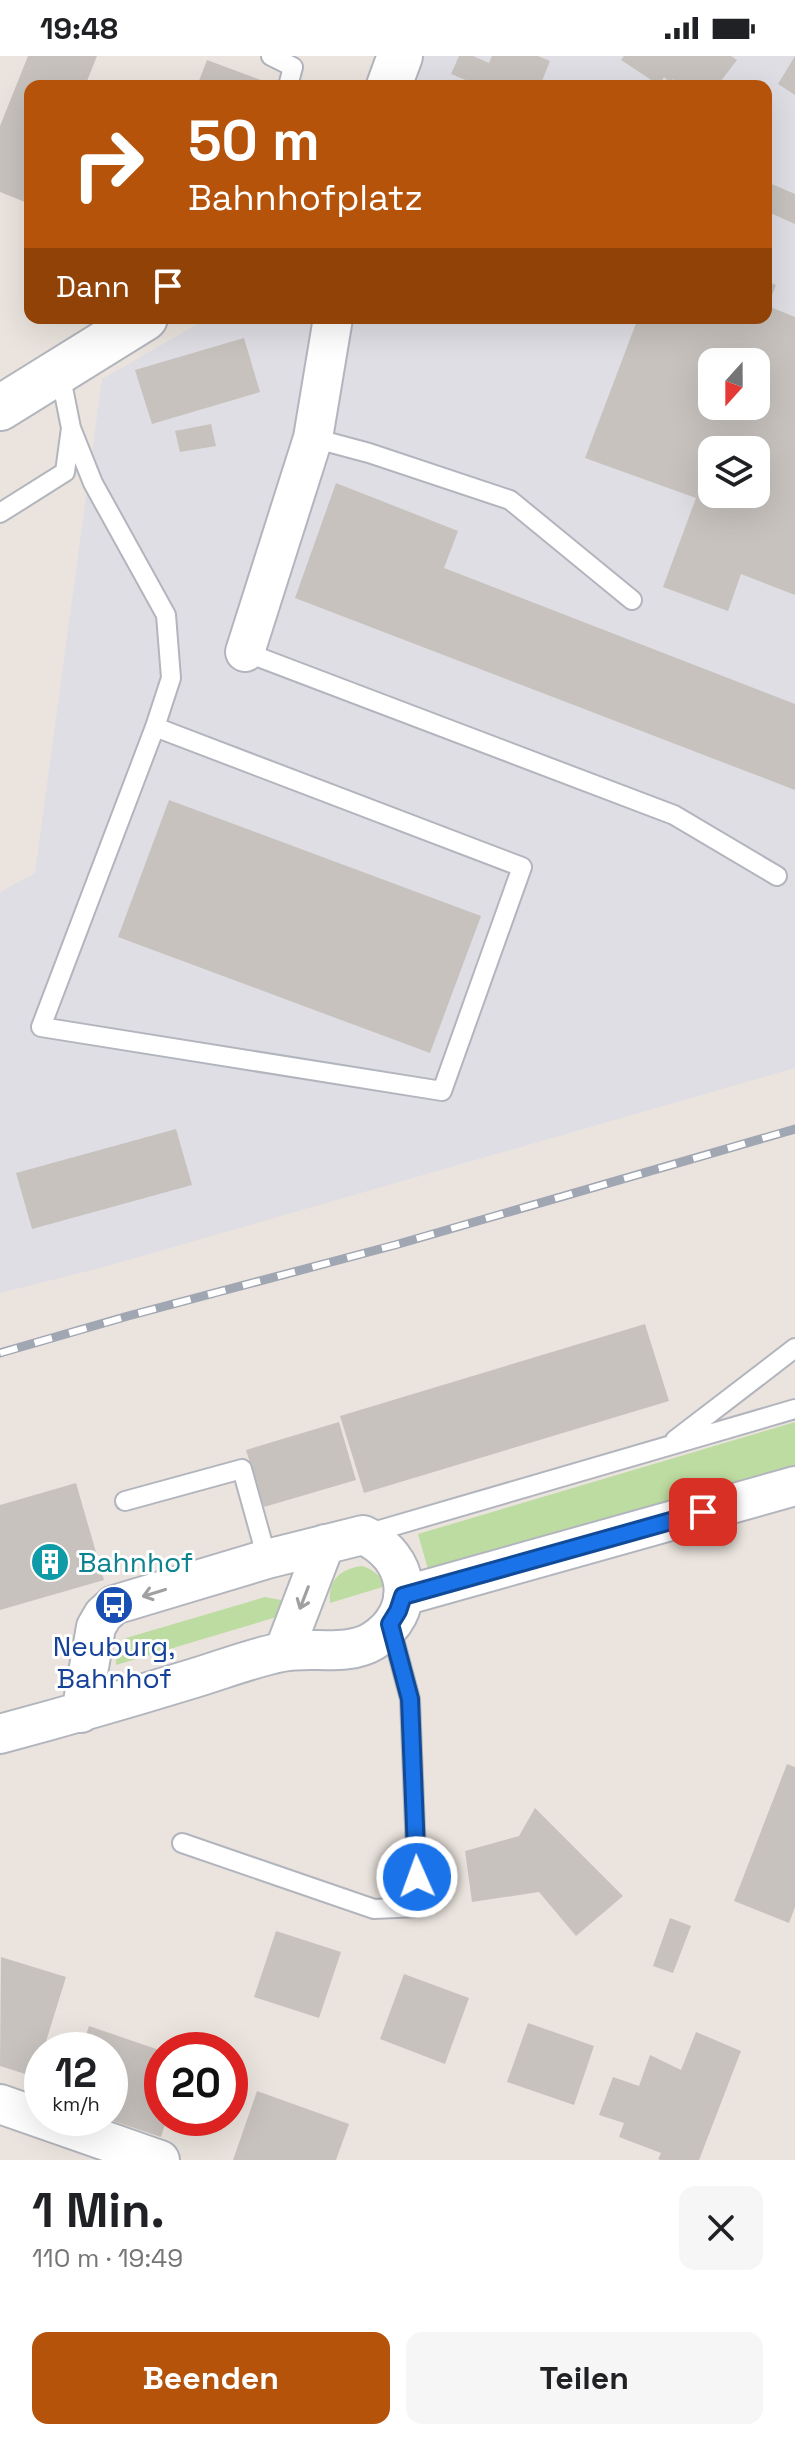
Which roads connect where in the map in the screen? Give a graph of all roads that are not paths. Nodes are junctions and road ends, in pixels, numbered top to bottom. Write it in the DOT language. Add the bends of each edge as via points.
graph roads {
  1 [pos="271,56"];
  2 [pos="400,56"];
  3 [pos="290,80"];
  4 [pos="391,80"];
  5 [pos="136,324"];
  6 [pos="332,324"];
  7 [pos="60,373"];
  8 [pos="0,408"];
  9 [pos="71,428"];
  10 [pos="313,438"];
  11 [pos="0,513"];
  12 [pos="632,600"];
  13 [pos="245,652"];
  14 [pos="155,727"];
  15 [pos="777,876"];
  16 [pos="795,1348"];
  17 [pos="795,1409"];
  18 [pos="666,1446"];
  19 [pos="795,1486"];
  20 [pos="125,1501"];
  21 [pos="363,1535"];
  22 [pos="325,1544"];
  23 [pos="267,1559"];
  24 [pos="396,1610"];
  25 [pos="284,1651"];
  26 [pos="81,1713"];
  27 [pos="0,1734"];
  28 [pos="182,1843"];
  29 [pos="0,2104"];
  30 [pos="160,2160"];
  1 -- 3 [label="lane" via="293,67"];
  2 -- 4 [label="main road"];
  5 -- 7 [label="main road"];
  6 -- 10 [label="street"];
  7 -- 8 [label="main road"];
  7 -- 9 [label="lane"];
  9 -- 11 [label="lane" via="65,472"];
  9 -- 14 [label="lane" via="93,483 166,615 171,678"];
  10 -- 12 [label="lane" via="510,500"];
  10 -- 13 [label="street"];
  13 -- 15 [label="lane" via="674,815"];
  14 -- 14 [label="lane" via="41,1027 442,1091 522,867"];
  16 -- 18 [label="lane"];
  17 -- 18 [label="lane"];
  18 -- 21 [label="lane"];
  19 -- 24 [label="street"];
  20 -- 23 [label="lane" via="242,1469"];
  21 -- 22 [label="street"];
  21 -- 24 [label="street" via="378,1541 399,1565 403,1580"];
  22 -- 23 [label="street"];
  22 -- 25 [label="street, one-way"];
  23 -- 26 [label="street, one-way" via="114,1605 96,1627"];
  24 -- 25 [label="street" via="372,1641 345,1649"];
  24 -- 28 [label="lane" via="410,1699 418,1907 374,1909"];
  25 -- 26 [label="street"];
  26 -- 27 [label="street"];
  29 -- 30 [label="street"];
}
